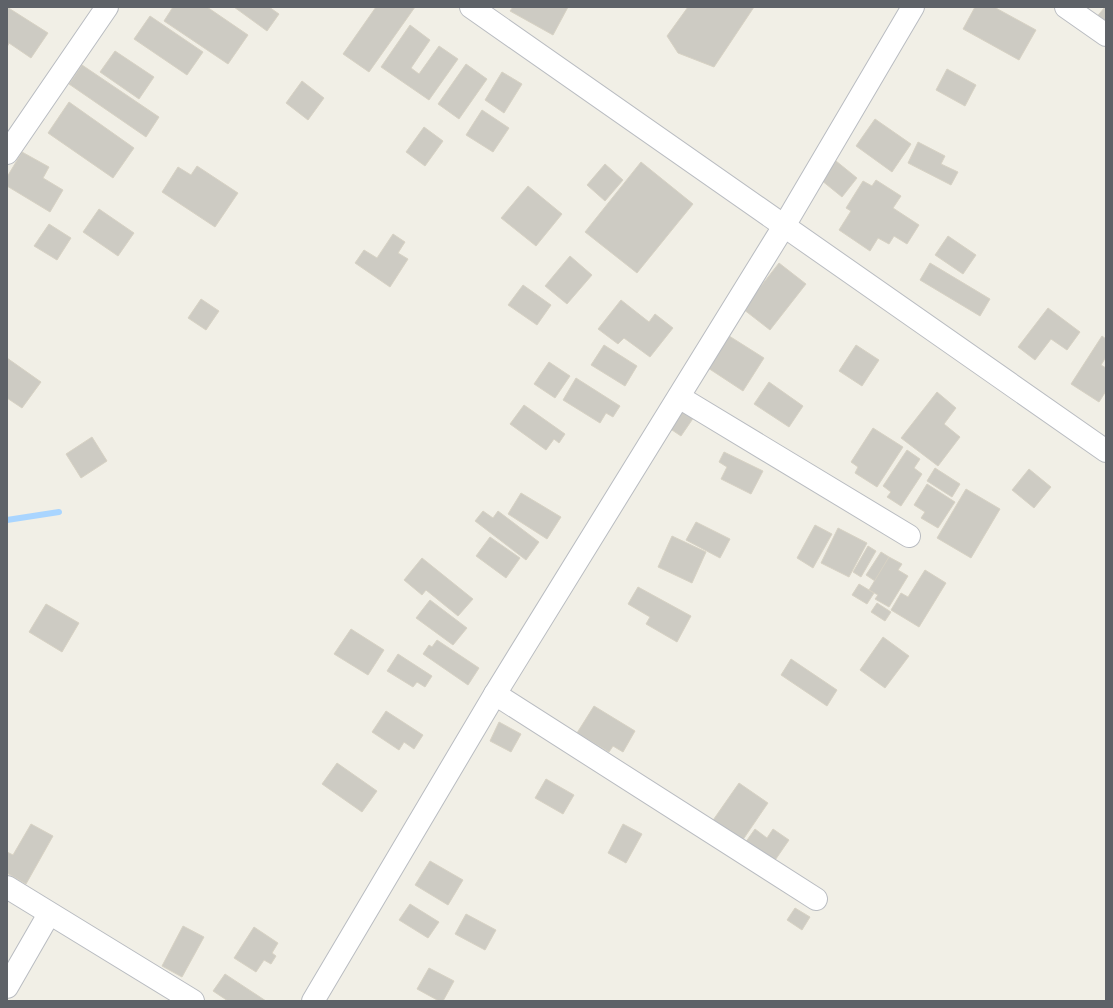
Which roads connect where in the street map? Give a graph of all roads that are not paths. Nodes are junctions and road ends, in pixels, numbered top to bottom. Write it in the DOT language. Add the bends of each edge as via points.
graph roads {
  1 [pos="107,7"];
  2 [pos="471,7"];
  3 [pos="914,7"];
  4 [pos="1066,7"];
  5 [pos="1106,36"];
  6 [pos="7,153"];
  7 [pos="784,226"];
  8 [pos="679,397"];
  9 [pos="1106,451"];
  10 [pos="909,536"];
  11 [pos="495,694"];
  12 [pos="7,887"];
  13 [pos="816,899"];
  14 [pos="50,914"];
  15 [pos="7,987"];
  16 [pos="193,1001"];
  17 [pos="313,1001"];
  1 -- 6 [label="street"];
  2 -- 7 [label="street"];
  3 -- 7 [label="street"];
  4 -- 5 [label="street"];
  7 -- 8 [label="street"];
  7 -- 9 [label="street"];
  8 -- 10 [label="street"];
  8 -- 11 [label="street"];
  11 -- 13 [label="street"];
  11 -- 17 [label="street"];
  12 -- 14 [label="street"];
  14 -- 15 [label="street"];
  14 -- 16 [label="street"];
}
